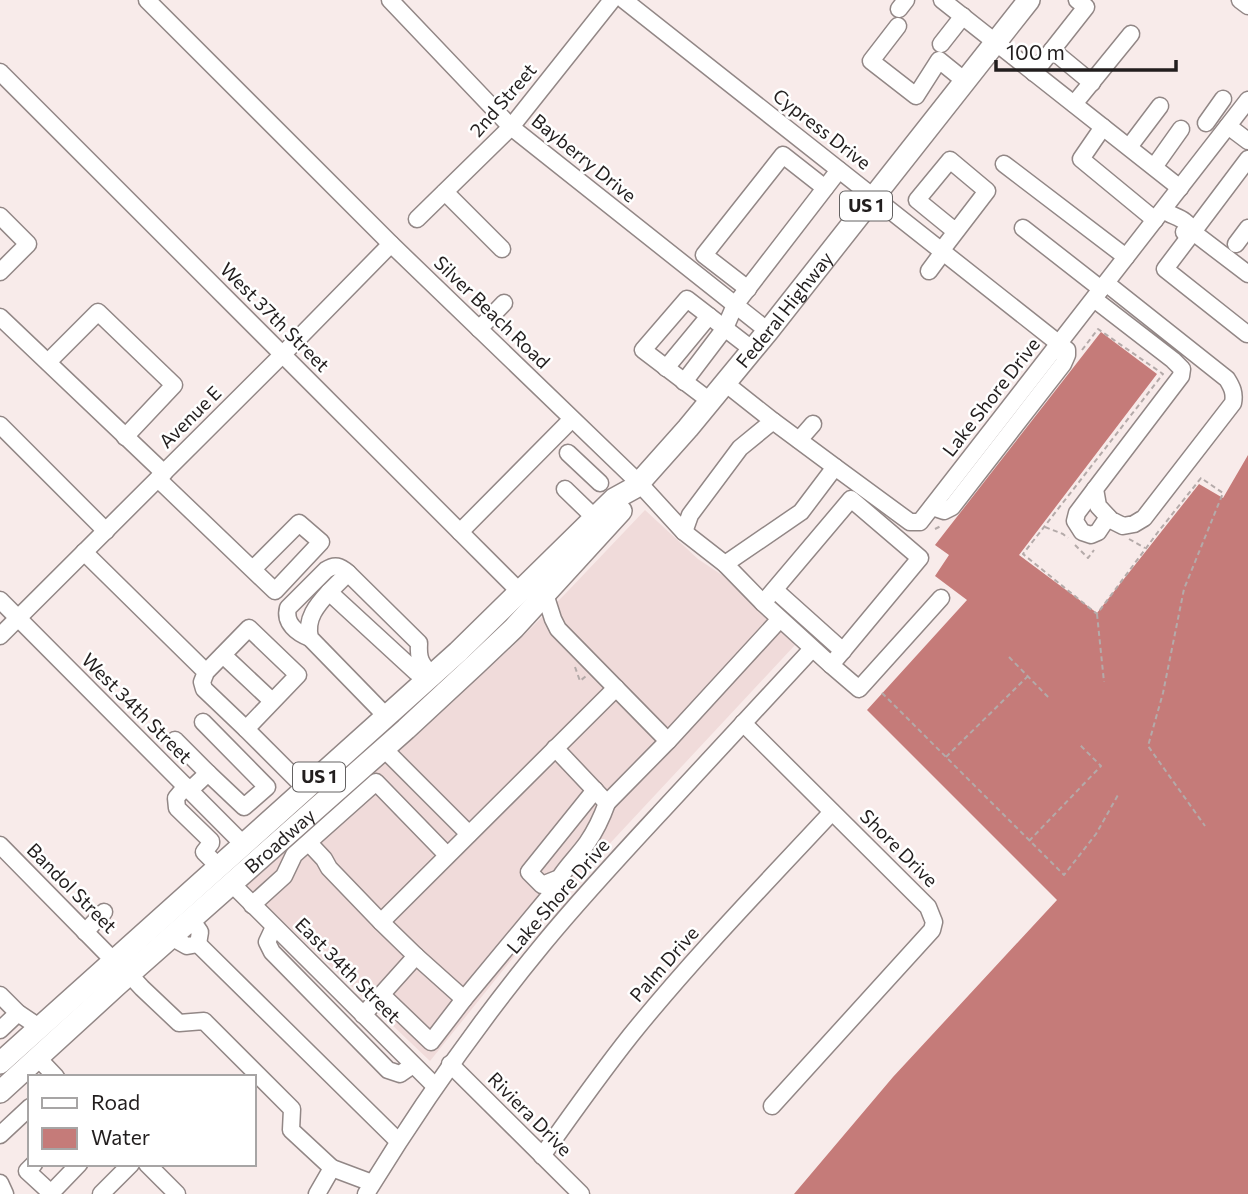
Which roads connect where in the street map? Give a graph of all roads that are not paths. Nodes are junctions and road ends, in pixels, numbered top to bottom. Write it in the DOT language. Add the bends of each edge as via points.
graph roads {
  1 [pos="147,0"];
  2 [pos="390,0"];
  3 [pos="612,0"];
  4 [pos="624,0"];
  5 [pos="942,0"];
  6 [pos="1077,0"];
  7 [pos="1240,0"];
  8 [pos="1019,4"];
  9 [pos="1248,6"];
  10 [pos="963,16"];
  11 [pos="898,26"];
  12 [pos="1131,34"];
  13 [pos="996,42"];
  14 [pos="941,44"];
  15 [pos="1052,50"];
  16 [pos="0,72"];
  17 [pos="1034,72"];
  18 [pos="965,80"];
  19 [pos="1092,83"];
  20 [pos="916,96"];
  21 [pos="1248,100"];
  22 [pos="1074,104"];
  23 [pos="1160,106"];
  24 [pos="1214,111"];
  25 [pos="939,114"];
  26 [pos="1230,124"];
  27 [pos="511,127"];
  28 [pos="1103,127"];
  29 [pos="1181,129"];
  30 [pos="797,136"];
  31 [pos="1248,141"];
  32 [pos="1129,147"];
  33 [pos="783,155"];
  34 [pos="1248,159"];
  35 [pos="1004,164"];
  36 [pos="1154,167"];
  37 [pos="839,170"];
  38 [pos="825,188"];
  39 [pos="1180,188"];
  40 [pos="445,192"];
  41 [pos="873,197"];
  42 [pos="1163,215"];
  43 [pos="0,216"];
  44 [pos="417,219"];
  45 [pos="1023,228"];
  46 [pos="1248,228"];
  47 [pos="956,231"];
  48 [pos="1193,232"];
  49 [pos="391,244"];
  50 [pos="1236,244"];
  51 [pos="502,249"];
  52 [pos="942,252"];
  53 [pos="704,255"];
  54 [pos="1126,257"];
  55 [pos="929,271"];
  56 [pos="0,272"];
  57 [pos="1248,274"];
  58 [pos="697,275"];
  59 [pos="748,289"];
  60 [pos="1100,290"];
  61 [pos="687,299"];
  62 [pos="504,303"];
  63 [pos="735,305"];
  64 [pos="709,316"];
  65 [pos="0,317"];
  66 [pos="725,328"];
  67 [pos="479,329"];
  68 [pos="768,331"];
  69 [pos="1247,334"];
  70 [pos="1059,343"];
  71 [pos="752,350"];
  72 [pos="1192,352"];
  73 [pos="283,354"];
  74 [pos="48,362"];
  75 [pos="666,368"];
  76 [pos="1181,376"];
  77 [pos="684,382"];
  78 [pos="725,383"];
  79 [pos="710,401"];
  80 [pos="572,419"];
  81 [pos="773,421"];
  82 [pos="813,424"];
  83 [pos="0,425"];
  84 [pos="125,437"];
  85 [pos="799,440"];
  86 [pos="604,449"];
  87 [pos="568,453"];
  88 [pos="835,467"];
  89 [pos="585,470"];
  90 [pos="161,476"];
  91 [pos="600,483"];
  92 [pos="637,486"];
  93 [pos="565,489"];
  94 [pos="1096,489"];
  95 [pos="1108,517"];
  96 [pos="595,518"];
  97 [pos="106,531"];
  98 [pos="460,532"];
  99 [pos="684,532"];
  100 [pos="84,552"];
  101 [pos="725,564"];
  102 [pos="253,569"];
  103 [pos="348,573"];
  104 [pos="775,590"];
  105 [pos="329,592"];
  106 [pos="520,592"];
  107 [pos="545,594"];
  108 [pos="941,598"];
  109 [pos="0,600"];
  110 [pos="763,603"];
  111 [pos="525,616"];
  112 [pos="18,618"];
  113 [pos="780,619"];
  114 [pos="558,629"];
  115 [pos="0,636"];
  116 [pos="310,638"];
  117 [pos="812,649"];
  118 [pos="843,651"];
  119 [pos="458,652"];
  120 [pos="223,655"];
  121 [pos="831,665"];
  122 [pos="206,672"];
  123 [pos="429,672"];
  124 [pos="616,688"];
  125 [pos="272,701"];
  126 [pos="387,717"];
  127 [pos="203,722"];
  128 [pos="743,723"];
  129 [pos="246,729"];
  130 [pos="175,740"];
  131 [pos="668,741"];
  132 [pos="383,748"];
  133 [pos="555,748"];
  134 [pos="208,773"];
  135 [pos="188,788"];
  136 [pos="306,789"];
  137 [pos="595,790"];
  138 [pos="607,803"];
  139 [pos="211,812"];
  140 [pos="832,812"];
  141 [pos="196,827"];
  142 [pos="469,834"];
  143 [pos="309,843"];
  144 [pos="0,845"];
  145 [pos="244,845"];
  146 [pos="447,855"];
  147 [pos="218,867"];
  148 [pos="557,879"];
  149 [pos="252,905"];
  150 [pos="104,912"];
  151 [pos="191,919"];
  152 [pos="381,922"];
  153 [pos="85,932"];
  154 [pos="280,933"];
  155 [pos="171,937"];
  156 [pos="198,944"];
  157 [pos="416,956"];
  158 [pos="126,968"];
  159 [pos="0,995"];
  160 [pos="382,995"];
  161 [pos="464,999"];
  162 [pos="18,1013"];
  163 [pos="363,1015"];
  164 [pos="39,1027"];
  165 [pos="0,1030"];
  166 [pos="2,1054"];
  167 [pos="37,1057"];
  168 [pos="450,1064"];
  169 [pos="413,1065"];
  170 [pos="54,1075"];
  171 [pos="435,1086"];
  172 [pos="0,1092"];
  173 [pos="772,1106"];
  174 [pos="28,1109"];
  175 [pos="0,1135"];
  176 [pos="398,1141"];
  177 [pos="542,1156"];
  178 [pos="32,1166"];
  179 [pos="77,1166"];
  180 [pos="129,1166"];
  181 [pos="149,1166"];
  182 [pos="331,1168"];
  183 [pos="0,1183"];
  184 [pos="369,1189"];
  185 [pos="5,1194"];
  186 [pos="52,1194"];
  187 [pos="101,1194"];
  188 [pos="177,1194"];
  189 [pos="317,1194"];
  190 [pos="581,1194"];
  1 -- 49 [label="street, Silver Beach Road"];
  2 -- 27 [label="street, Bayberry Drive"];
  3 -- 27 [label="street, 2nd Street"];
  4 -- 30 [label="street, Cypress Drive"];
  5 -- 10 [label="street"];
  6 -- 15 [label="street" via="1086,7"];
  7 -- 9 [label="street"];
  8 -- 13 [label="main road, Federal Highway / US 1"];
  10 -- 13 [label="street"];
  10 -- 14 [label="street"];
  11 -- 20 [label="street" via="871,61"];
  12 -- 19 [label="street"];
  13 -- 17 [label="street"];
  13 -- 18 [label="main road, Federal Highway / US 1"];
  15 -- 17 [label="street"];
  15 -- 19 [label="street"];
  16 -- 73 [label="street, West 37th Street"];
  17 -- 22 [label="street"];
  18 -- 20 [label="street" via="939,60"];
  18 -- 25 [label="main road, Federal Highway / US 1"];
  19 -- 22 [label="street"];
  20 -- 25 [label="street"];
  21 -- 26 [label="street, Lake Shore Drive"];
  22 -- 28 [label="street"];
  23 -- 32 [label="street"];
  24 -- 26 [label="street"];
  25 -- 41 [label="main road, Federal Highway / US 1"];
  26 -- 31 [label="street"];
  26 -- 39 [label="street, Lake Shore Drive"];
  27 -- 40 [label="street, 2nd Street"];
  27 -- 58 [label="street, Bayberry Drive"];
  28 -- 32 [label="street"];
  28 -- 42 [label="street" via="1081,159"];
  29 -- 36 [label="street"];
  30 -- 33 [label="street"];
  30 -- 37 [label="street, Cypress Drive"];
  32 -- 36 [label="street"];
  33 -- 38 [label="street"];
  33 -- 53 [label="street"];
  34 -- 48 [label="street"];
  35 -- 54 [label="street"];
  36 -- 39 [label="street"];
  37 -- 38 [label="street"];
  37 -- 41 [label="street, Cypress Drive"];
  38 -- 59 [label="street"];
  39 -- 42 [label="street, Lake Shore Drive"];
  40 -- 44 [label="street, 2nd Street"];
  40 -- 51 [label="street"];
  41 -- 52 [label="street, Cypress Drive"];
  41 -- 68 [label="main road, Federal Highway / US 1"];
  42 -- 48 [label="street" via="1181,219"];
  42 -- 54 [label="street, Lake Shore Drive"];
  43 -- 56 [label="street" via="28,244"];
  45 -- 60 [label="street"];
  46 -- 50 [label="street"];
  47 -- 47 [label="street" via="987,191 950,160 917,200"];
  47 -- 52 [label="street"];
  48 -- 57 [label="street"];
  48 -- 69 [label="street" via="1165,269"];
  49 -- 67 [label="street, Silver Beach Road"];
  49 -- 73 [label="street, Avenue E"];
  52 -- 55 [label="street"];
  52 -- 70 [label="street, Cypress Drive"];
  53 -- 58 [label="street"];
  53 -- 59 [label="street"];
  54 -- 60 [label="street, Lake Shore Drive"];
  58 -- 61 [label="street"];
  58 -- 63 [label="street, Bayberry Drive"];
  59 -- 63 [label="street"];
  60 -- 70 [label="street, Lake Shore Drive"];
  60 -- 72 [label="street"];
  60 -- 76 [label="street" via="1182,369"];
  61 -- 64 [label="street"];
  61 -- 75 [label="street" via="643,350"];
  62 -- 67 [label="street"];
  63 -- 66 [label="street"];
  63 -- 68 [label="street, Bayberry Drive"];
  64 -- 66 [label="street"];
  64 -- 75 [label="street"];
  65 -- 74 [label="street"];
  66 -- 71 [label="street"];
  66 -- 77 [label="street"];
  67 -- 80 [label="street, Silver Beach Road"];
  68 -- 71 [label="main road, Federal Highway / US 1"];
  70 -- 88 [label="street, Lake Shore Drive" via="920,522 910,522"];
  71 -- 78 [label="main road, Federal Highway / US 1"];
  72 -- 76 [label="street" via="1194,358"];
  72 -- 95 [label="street" via="1227,379 1233,403 1144,518 1123,526"];
  73 -- 90 [label="street, Avenue E"];
  73 -- 98 [label="street, West 37th Street"];
  74 -- 84 [label="street"];
  74 -- 84 [label="street" via="98,312 174,386"];
  75 -- 77 [label="street"];
  76 -- 94 [label="street"];
  77 -- 79 [label="street"];
  78 -- 79 [label="main road, Federal Highway / US 1"];
  78 -- 81 [label="street"];
  79 -- 92 [label="main road, Federal Highway / US 1"];
  80 -- 86 [label="street, Silver Beach Road"];
  80 -- 98 [label="street"];
  81 -- 85 [label="street"];
  81 -- 99 [label="street" via="740,448 690,515"];
  82 -- 85 [label="street"];
  83 -- 97 [label="street"];
  84 -- 90 [label="street"];
  85 -- 88 [label="street"];
  86 -- 89 [label="street"];
  86 -- 92 [label="street, Silver Beach Road"];
  87 -- 89 [label="street"];
  88 -- 101 [label="street" via="801,512"];
  89 -- 91 [label="street"];
  90 -- 97 [label="street, Avenue E"];
  90 -- 102 [label="street"];
  92 -- 96 [label="main road, Broadway / US 1" via="614,499"];
  92 -- 99 [label="street, Silver Beach Road"];
  92 -- 107 [label="main road, Broadway / US 1" via="623,509"];
  93 -- 96 [label="street"];
  94 -- 95 [label="street" via="1098,506"];
  94 -- 95 [label="street" via="1075,521 1082,532 1091,535"];
  96 -- 106 [label="main road, Broadway / US 1"];
  97 -- 100 [label="street, Avenue E"];
  98 -- 106 [label="street, West 37th Street"];
  99 -- 101 [label="street, Silver Beach Road"];
  100 -- 112 [label="street, Avenue E"];
  100 -- 122 [label="street"];
  101 -- 110 [label="street, Silver Beach Road"];
  103 -- 105 [label="street"];
  103 -- 116 [label="street" via="338,566 326,569 288,608 289,623"];
  103 -- 123 [label="street" via="419,643 420,663"];
  104 -- 110 [label="street"];
  104 -- 118 [label="street"];
  104 -- 118 [label="street" via="851,499 920,558"];
  105 -- 116 [label="street" via="314,607"];
  105 -- 123 [label="street" via="416,672"];
  106 -- 119 [label="main road, Broadway / US 1"];
  107 -- 111 [label="main road, Broadway / US 1"];
  107 -- 114 [label="street"];
  108 -- 121 [label="street, Silver Beach Road" via="859,689"];
  109 -- 112 [label="street, West 34th Street"];
  110 -- 113 [label="street, Silver Beach Road"];
  111 -- 114 [label="street"];
  111 -- 132 [label="main road, Broadway / US 1"];
  112 -- 115 [label="street, Avenue E"];
  112 -- 135 [label="street, West 34th Street"];
  113 -- 117 [label="street, Silver Beach Road"];
  113 -- 131 [label="street"];
  114 -- 124 [label="street"];
  116 -- 126 [label="street"];
  117 -- 121 [label="street, Silver Beach Road"];
  117 -- 128 [label="street, Lake Shore Drive"];
  118 -- 121 [label="street"];
  119 -- 123 [label="main road, Broadway / US 1"];
  119 -- 132 [label="main road" via="455,667 384,732"];
  120 -- 122 [label="street"];
  120 -- 125 [label="street"];
  120 -- 125 [label="street" via="249,628 298,675"];
  122 -- 129 [label="street" via="204,689"];
  123 -- 126 [label="main road, Broadway / US 1"];
  124 -- 131 [label="street"];
  124 -- 133 [label="street"];
  125 -- 129 [label="street"];
  126 -- 136 [label="main road, Broadway / US 1"];
  127 -- 134 [label="street" via="267,787 244,807"];
  128 -- 140 [label="street, Shore Drive"];
  128 -- 168 [label="street, Lake Shore Drive" via="554,931"];
  129 -- 136 [label="street"];
  130 -- 134 [label="street"];
  131 -- 138 [label="street"];
  132 -- 142 [label="street"];
  132 -- 147 [label="main road, Broadway / US 1"];
  133 -- 137 [label="street"];
  133 -- 142 [label="street"];
  134 -- 135 [label="street"];
  135 -- 139 [label="street, West 34th Street"];
  135 -- 141 [label="street" via="175,803"];
  136 -- 145 [label="main road, Broadway / US 1"];
  137 -- 138 [label="street"];
  137 -- 148 [label="street" via="529,872 542,885"];
  138 -- 148 [label="street" via="587,843"];
  139 -- 141 [label="street"];
  139 -- 145 [label="street, West 34th Street"];
  140 -- 173 [label="street, Shore Drive" via="928,907 934,922 932,930"];
  140 -- 177 [label="street, Palm Drive" via="632,1034"];
  141 -- 147 [label="street" via="211,841"];
  142 -- 146 [label="street"];
  143 -- 146 [label="street" via="376,782"];
  143 -- 149 [label="street" via="294,855 284,876"];
  143 -- 152 [label="street"];
  144 -- 153 [label="street, Bandol Street"];
  145 -- 147 [label="main road, Broadway / US 1"];
  146 -- 152 [label="street"];
  147 -- 149 [label="street, East 34th Street"];
  147 -- 151 [label="main road, Broadway / US 1"];
  147 -- 158 [label="main road, Broadway / US 1"];
  148 -- 161 [label="street" via="552,894"];
  149 -- 154 [label="street, East 34th Street"];
  150 -- 153 [label="street"];
  151 -- 155 [label="main road, Broadway / US 1"];
  151 -- 156 [label="street" via="200,932"];
  152 -- 157 [label="street"];
  153 -- 158 [label="street, Bandol Street"];
  154 -- 163 [label="street, East 34th Street"];
  154 -- 169 [label="street" via="267,942 272,952 388,1070 400,1074"];
  155 -- 156 [label="street" via="187,946"];
  155 -- 158 [label="main road, Broadway / US 1"];
  156 -- 176 [label="street"];
  157 -- 160 [label="street"];
  157 -- 161 [label="street"];
  158 -- 164 [label="main road, Broadway / US 1"];
  158 -- 167 [label="main road, Broadway / US 1"];
  158 -- 182 [label="street, Bandol Street" via="179,1023 204,1021 292,1109 291,1130"];
  159 -- 162 [label="street"];
  160 -- 161 [label="street" via="431,1042"];
  160 -- 163 [label="street"];
  162 -- 164 [label="street"];
  162 -- 165 [label="street"];
  163 -- 169 [label="street, East 34th Street"];
  164 -- 166 [label="main road, Broadway / US 1"];
  167 -- 170 [label="street"];
  167 -- 172 [label="main road, Broadway / US 1"];
  168 -- 171 [label="street, Lake Shore Drive"];
  168 -- 177 [label="street, Riviera Drive"];
  169 -- 171 [label="street, East 34th Street"];
  171 -- 176 [label="street, Lake Shore Drive"];
  174 -- 175 [label="street"];
  176 -- 184 [label="street, Lake Shore Drive"];
  177 -- 190 [label="street, Riviera Drive"];
  178 -- 186 [label="street" via="27,1171"];
  179 -- 186 [label="street"];
  180 -- 187 [label="street"];
  181 -- 188 [label="street"];
  182 -- 184 [label="street"];
  182 -- 189 [label="street"];
  183 -- 185 [label="street"];
}
